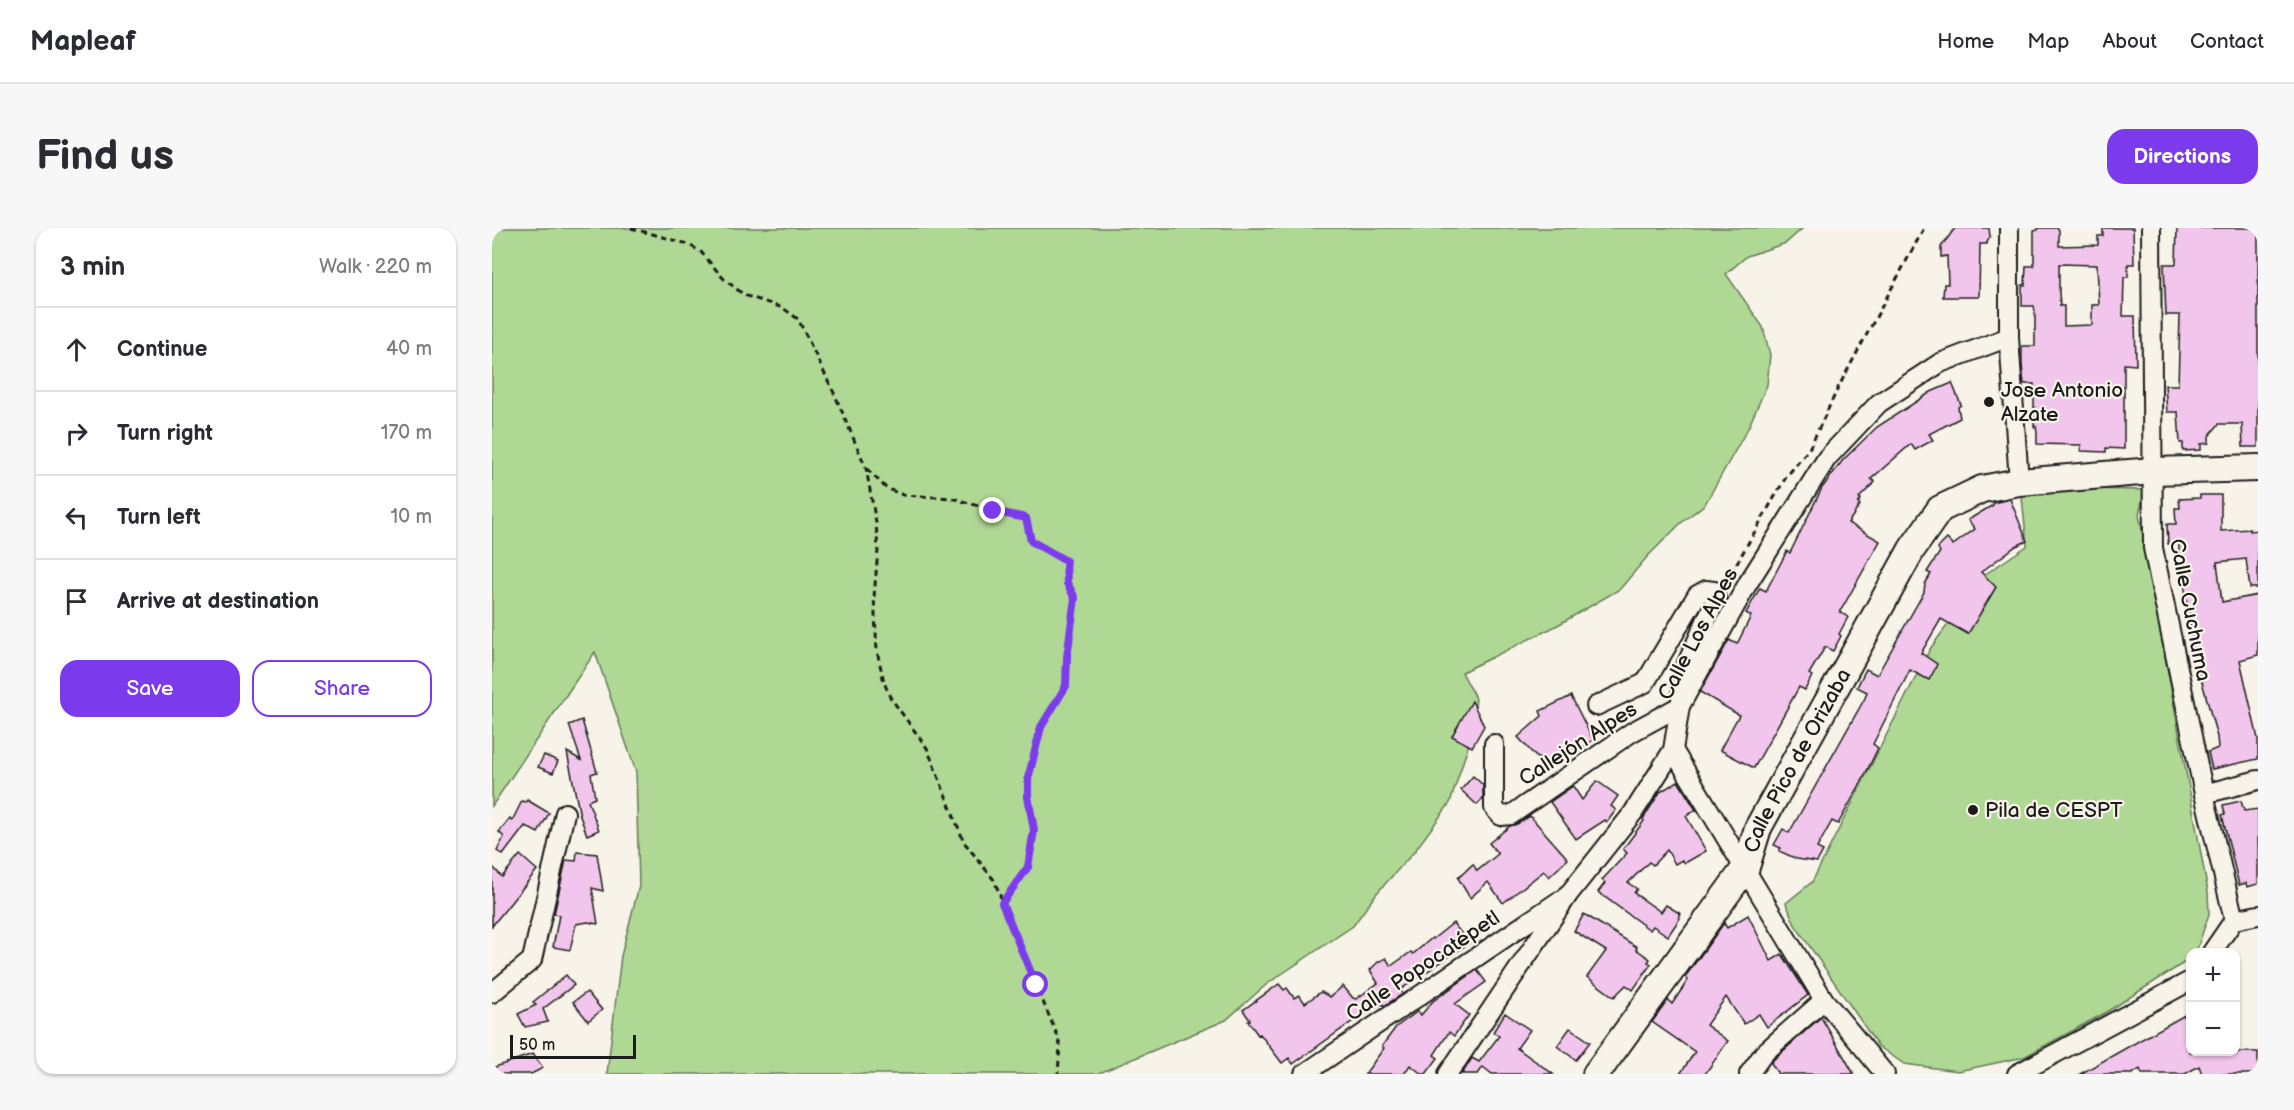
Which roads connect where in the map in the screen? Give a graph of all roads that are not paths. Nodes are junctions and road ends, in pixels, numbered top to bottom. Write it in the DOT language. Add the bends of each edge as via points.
graph roads {
  1 [pos="2009,228"];
  2 [pos="2151,228"];
  3 [pos="2009,338"];
  4 [pos="2258,468"];
  5 [pos="2153,471"];
  6 [pos="2019,482"];
  7 [pos="1596,706"];
  8 [pos="1680,706"];
  9 [pos="1494,744"];
  10 [pos="1674,750"];
  11 [pos="2258,780"];
  12 [pos="2205,794"];
  13 [pos="565,813"];
  14 [pos="1746,867"];
  15 [pos="1568,895"];
  16 [pos="2258,915"];
  17 [pos="2234,920"];
  18 [pos="2215,948"];
  19 [pos="2186,983"];
  20 [pos="492,993"];
  21 [pos="1824,1000"];
  22 [pos="1883,1072"];
  23 [pos="1304,1074"];
  24 [pos="1448,1074"];
  25 [pos="1596,1074"];
  26 [pos="1749,1074"];
  27 [pos="2017,1074"];
  1 -- 3 [label="street"];
  2 -- 5 [label="street, Calle Cuchuma"];
  3 -- 6 [label="street"];
  3 -- 8 [label="street, Calle Los Alpes" via="1940,363 1879,403 1827,458 1748,583"];
  4 -- 5 [label="street, Calle Pico de Orizaba"];
  5 -- 6 [label="street, Calle Pico de Orizaba"];
  5 -- 12 [label="street, Calle Cuchuma" via="2153,548"];
  6 -- 14 [label="street, Calle Pico de Orizaba" via="1982,489 1940,509 1912,549 1758,828"];
  7 -- 8 [label="street" via="1645,683 1697,595 1714,591 1716,599 1683,672"];
  8 -- 9 [label="street, Callejón Alpes" via="1632,732 1511,815 1501,816 1494,808"];
  8 -- 10 [label="street, Calle Los Alpes"];
  10 -- 14 [label="street"];
  10 -- 15 [label="street, Calle Los Alpes" via="1633,813"];
  11 -- 12 [label="street"];
  12 -- 17 [label="street, Calle Cuchuma"];
  13 -- 20 [label="street" via="532,960"];
  14 -- 21 [label="street"];
  14 -- 25 [label="street, Calle Pico de Orizaba"];
  15 -- 23 [label="street, Calle Popocatépetl"];
  15 -- 24 [label="street, Calle Los Alpes"];
  16 -- 17 [label="street"];
  17 -- 18 [label="street"];
  19 -- 27 [label="street"];
  21 -- 22 [label="street"];
  21 -- 26 [label="street" via="1764,1053"];
}
